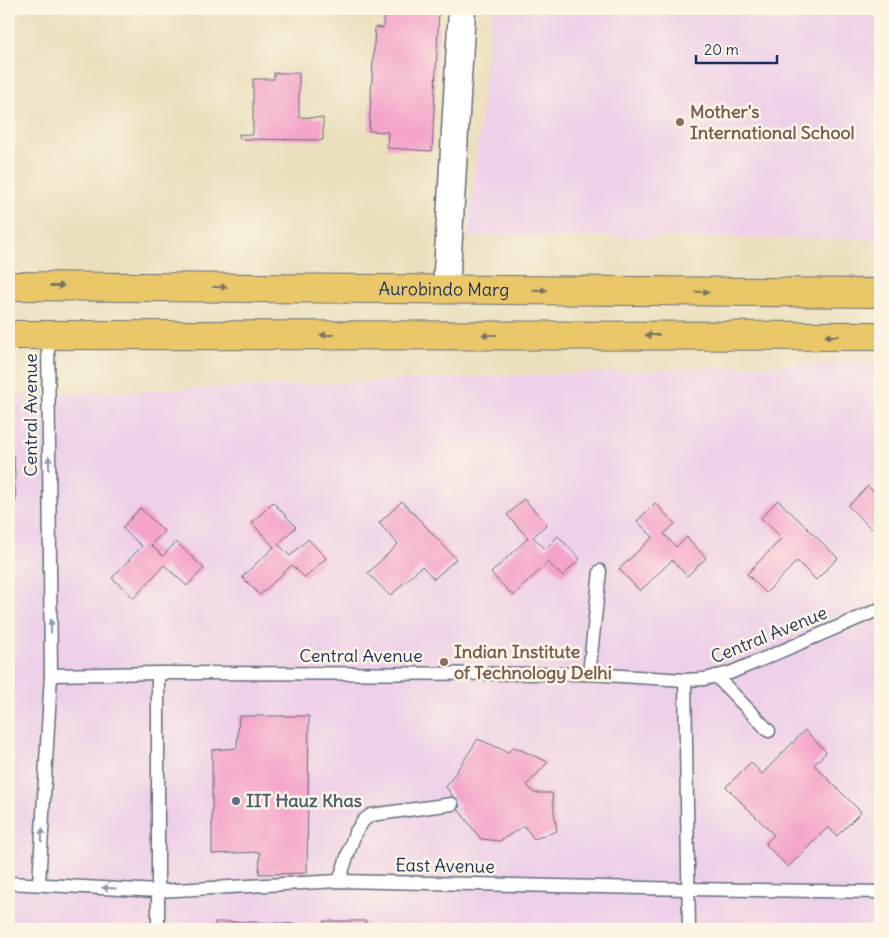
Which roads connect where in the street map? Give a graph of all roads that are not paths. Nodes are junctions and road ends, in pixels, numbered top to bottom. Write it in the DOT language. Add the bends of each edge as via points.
graph roads {
  1 [pos="462,9"];
  2 [pos="9,286"];
  3 [pos="446,289"];
  4 [pos="880,293"];
  5 [pos="48,334"];
  6 [pos="9,335"];
  7 [pos="880,336"];
  8 [pos="600,571"];
  9 [pos="880,608"];
  10 [pos="158,673"];
  11 [pos="589,674"];
  12 [pos="51,675"];
  13 [pos="716,676"];
  14 [pos="685,680"];
  15 [pos="769,731"];
  16 [pos="452,804"];
  17 [pos="339,881"];
  18 [pos="9,883"];
  19 [pos="39,884"];
  20 [pos="688,889"];
  21 [pos="158,891"];
  22 [pos="880,892"];
  23 [pos="158,929"];
  24 [pos="689,929"];
  1 -- 3 [label="street"];
  2 -- 3 [label="highway, Aurobindo Marg, one-way"];
  3 -- 4 [label="highway, Aurobindo Marg, one-way"];
  5 -- 6 [label="highway"];
  7 -- 5 [label="highway, one-way"];
  12 -- 5 [label="lane, Central Avenue, one-way"];
  8 -- 11 [label="lane"];
  9 -- 13 [label="lane, Central Avenue" via="730,673"];
  10 -- 11 [label="lane, Central Avenue"];
  10 -- 12 [label="lane, Central Avenue"];
  10 -- 21 [label="lane"];
  11 -- 14 [label="lane, Central Avenue"];
  19 -- 12 [label="lane, Central Avenue, one-way"];
  13 -- 14 [label="lane, Central Avenue"];
  13 -- 15 [label="lane"];
  14 -- 20 [label="lane"];
  16 -- 17 [label="lane" via="371,815 356,833"];
  17 -- 20 [label="lane, East Avenue"];
  17 -- 21 [label="lane, East Avenue"];
  18 -- 19 [label="lane, East Avenue"];
  21 -- 19 [label="lane, East Avenue, one-way"];
  20 -- 22 [label="lane, East Avenue"];
  20 -- 24 [label="lane"];
  21 -- 23 [label="lane"];
}
